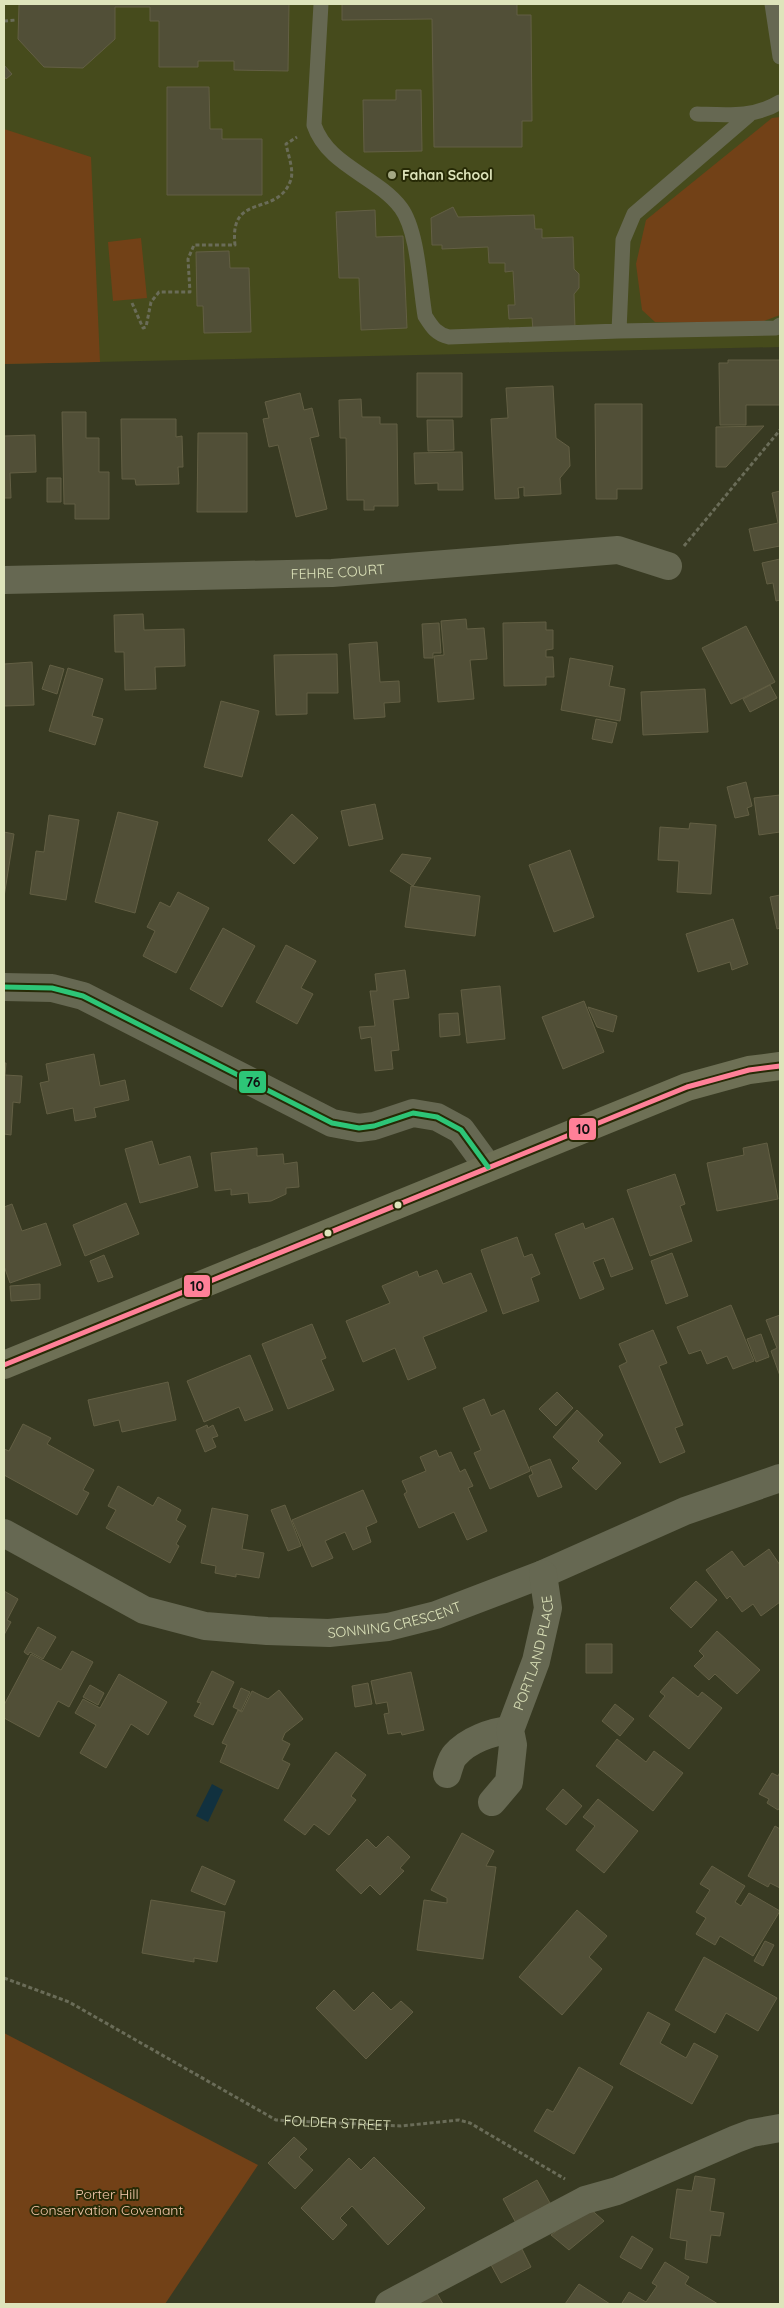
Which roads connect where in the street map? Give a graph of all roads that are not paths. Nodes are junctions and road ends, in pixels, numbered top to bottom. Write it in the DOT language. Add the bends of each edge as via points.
graph roads {
  1 [pos="321,4"];
  2 [pos="772,4"];
  3 [pos="780,57"];
  4 [pos="780,102"];
  5 [pos="697,114"];
  6 [pos="749,115"];
  7 [pos="780,325"];
  8 [pos="619,331"];
  9 [pos="668,566"];
  10 [pos="4,580"];
  11 [pos="4,987"];
  12 [pos="780,1066"];
  13 [pos="488,1167"];
  14 [pos="4,1365"];
  15 [pos="780,1478"];
  16 [pos="4,1533"];
  17 [pos="543,1574"];
  18 [pos="510,1730"];
  19 [pos="447,1774"];
  20 [pos="492,1802"];
  21 [pos="780,2128"];
  22 [pos="389,2304"];
  1 -- 8 [label="lane" via="314,125 333,154 401,208 412,231 425,316 436,331 450,337"];
  2 -- 3 [label="lane"];
  4 -- 6 [label="lane"];
  5 -- 6 [label="lane"];
  6 -- 8 [label="lane" via="634,214 623,240"];
  7 -- 8 [label="lane" via="776,328"];
  9 -- 10 [label="street, FEHRE COURT" via="618,550 332,573"];
  11 -- 13 [label="street" via="52,988 82,996 332,1124 359,1128 412,1113 437,1117 461,1130"];
  12 -- 13 [label="street" via="749,1070 688,1087"];
  13 -- 14 [label="street"];
  15 -- 17 [label="street, SONNING CRESCENT" via="685,1511"];
  16 -- 17 [label="street, SONNING CRESCENT" via="144,1610 204,1626 267,1631 329,1633 388,1628 436,1615"];
  17 -- 18 [label="street, PORTLAND PLACE" via="548,1608 536,1661"];
  18 -- 19 [label="street" via="472,1741 454,1756"];
  18 -- 20 [label="street, PORTLAND PLACE" via="513,1745 509,1782"];
  21 -- 22 [label="street" via="736,2138 617,2191 585,2200"];
}
